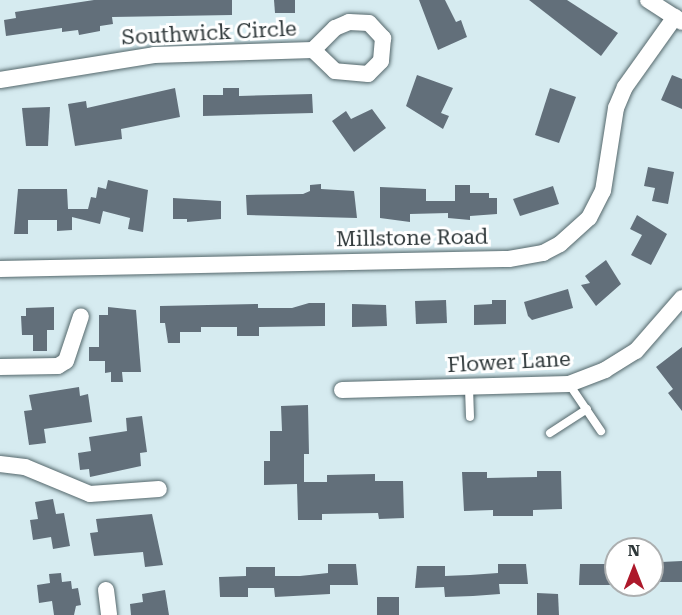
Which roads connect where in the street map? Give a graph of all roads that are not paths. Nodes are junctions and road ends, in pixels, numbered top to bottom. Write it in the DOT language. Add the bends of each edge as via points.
graph roads {
  1 [pos="648,0"];
  2 [pos="679,19"];
  3 [pos="313,50"];
  4 [pos="0,80"];
  5 [pos="0,269"];
  6 [pos="682,298"];
  7 [pos="81,316"];
  8 [pos="0,367"];
  9 [pos="569,384"];
  10 [pos="470,388"];
  11 [pos="342,390"];
  12 [pos="587,410"];
  13 [pos="470,417"];
  14 [pos="601,430"];
  15 [pos="550,433"];
  16 [pos="0,464"];
  17 [pos="159,489"];
  18 [pos="106,590"];
  19 [pos="109,615"];
  1 -- 2 [label="street"];
  2 -- 5 [label="street, Millstone Road" via="625,87 616,108 603,191 589,218 567,239 543,253 509,259"];
  3 -- 4 [label="street, Southwick Circle" via="154,55"];
  6 -- 9 [label="street, Flower Lane" via="636,351 605,370"];
  7 -- 8 [label="street" via="66,361 58,366"];
  9 -- 10 [label="street, Flower Lane"];
  9 -- 12 [label="lane"];
  10 -- 11 [label="street, Flower Lane"];
  10 -- 13 [label="lane"];
  12 -- 14 [label="lane"];
  12 -- 15 [label="lane"];
  16 -- 17 [label="street" via="25,468 90,494"];
  18 -- 19 [label="street"];
}
